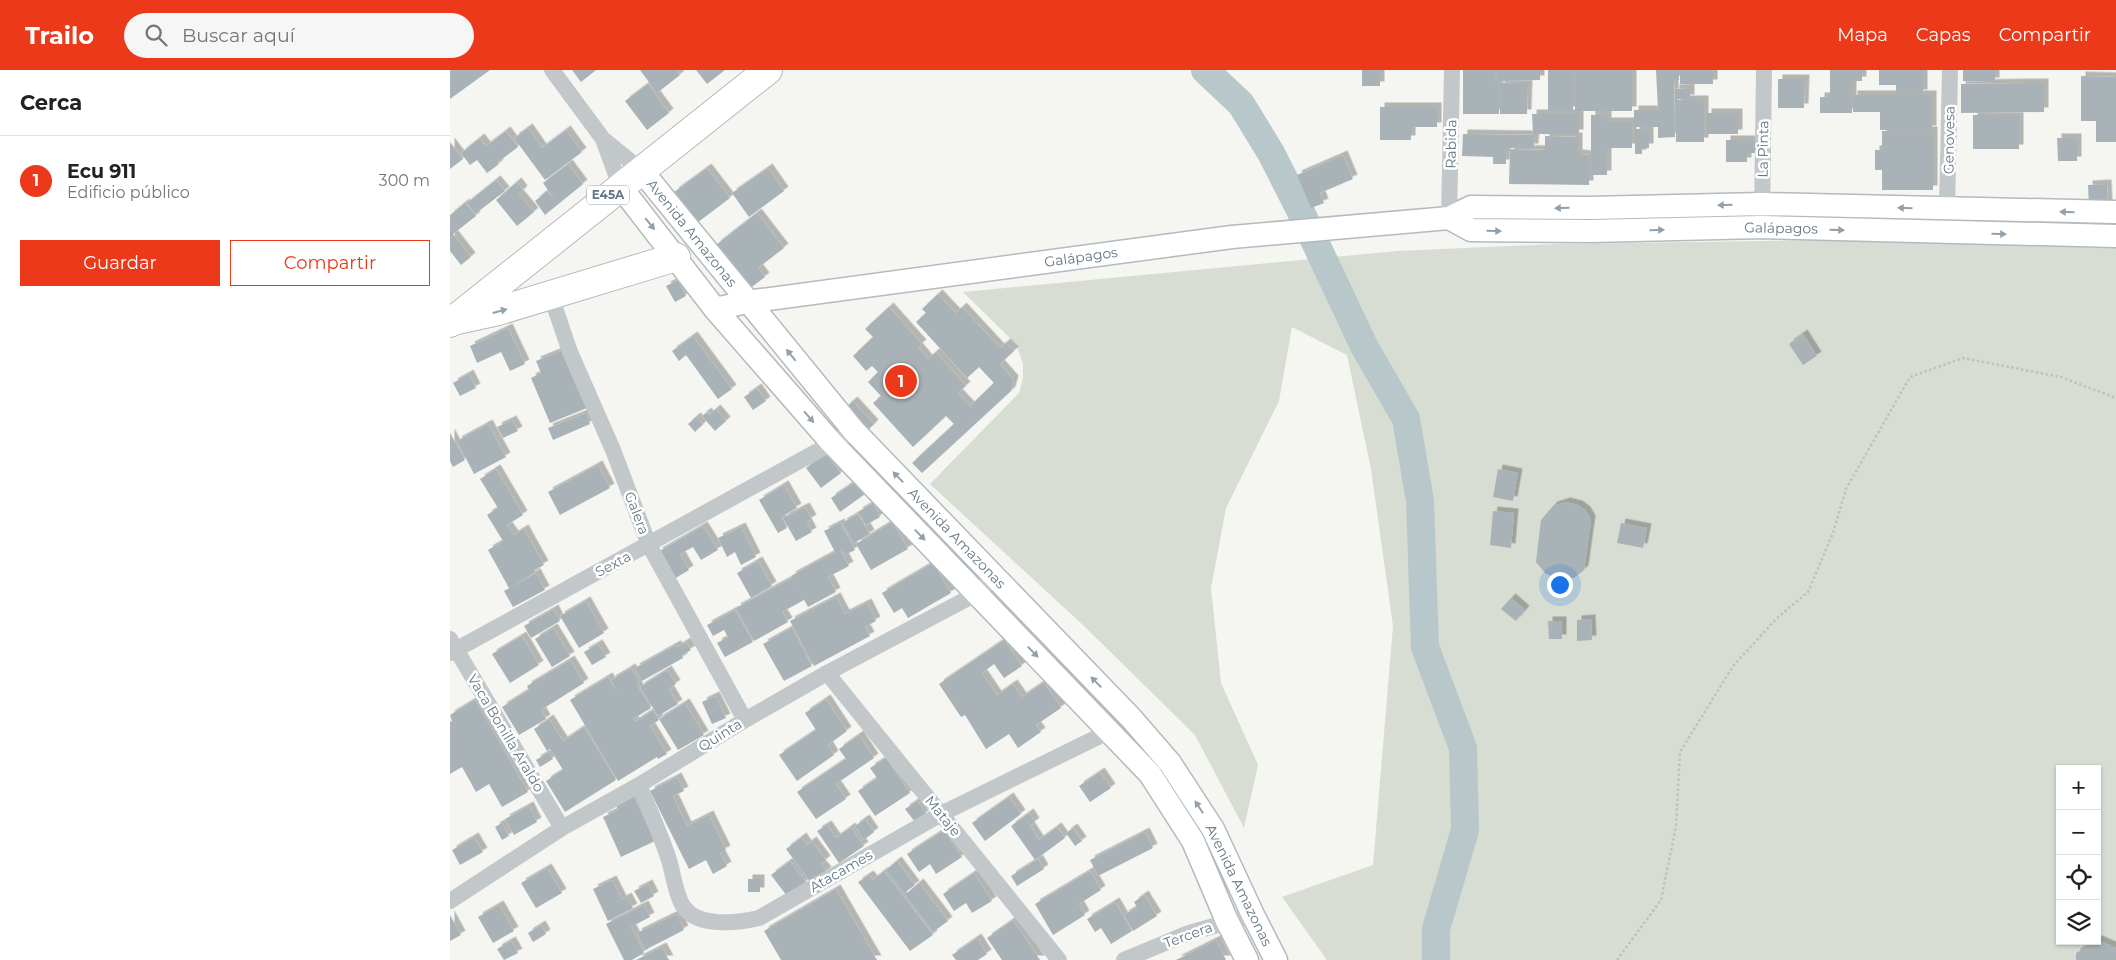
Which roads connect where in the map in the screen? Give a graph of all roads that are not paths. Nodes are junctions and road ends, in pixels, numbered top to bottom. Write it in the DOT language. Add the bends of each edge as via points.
graph roads {
  1 [pos="552,70"];
  2 [pos="768,70"];
  3 [pos="1452,70"];
  4 [pos="1764,70"];
  5 [pos="1950,70"];
  6 [pos="603,139"];
  7 [pos="641,170"];
  8 [pos="620,186"];
  9 [pos="1762,204"];
  10 [pos="1947,210"];
  11 [pos="2116,212"];
  12 [pos="1449,218"];
  13 [pos="1762,227"];
  14 [pos="2116,236"];
  15 [pos="676,257"];
  16 [pos="550,296"];
  17 [pos="747,302"];
  18 [pos="715,309"];
  19 [pos="451,322"];
  20 [pos="854,431"];
  21 [pos="831,442"];
  22 [pos="649,545"];
  23 [pos="994,577"];
  24 [pos="976,594"];
  25 [pos="452,647"];
  26 [pos="827,673"];
  27 [pos="745,720"];
  28 [pos="1110,730"];
  29 [pos="639,786"];
  30 [pos="941,814"];
  31 [pos="562,828"];
  32 [pos="450,901"];
  33 [pos="1253,915"];
  34 [pos="1227,921"];
  35 [pos="1059,960"];
  36 [pos="1124,960"];
  37 [pos="1247,960"];
  38 [pos="1276,960"];
  1 -- 6 [label="street, Avenida Amazonas"];
  2 -- 7 [label="highway, E45A"];
  3 -- 12 [label="street, Rabida"];
  4 -- 9 [label="street, La Pinta"];
  5 -- 10 [label="street, Genovesa"];
  6 -- 7 [label="street, Avenida Amazonas"];
  6 -- 8 [label="street, Avenida Amazonas"];
  7 -- 8 [label="highway, E45A"];
  7 -- 17 [label="street, Avenida Amazonas"];
  8 -- 15 [label="street, Avenida Amazonas, one-way"];
  8 -- 19 [label="highway, E45A"];
  10 -- 9 [label="street, Galápagos, one-way"];
  9 -- 12 [label="street, Galápagos, one-way" via="1471,207"];
  9 -- 13 [label="street, La Pinta"];
  11 -- 10 [label="street, Galápagos, one-way"];
  12 -- 13 [label="street, Galápagos, one-way" via="1471,230"];
  12 -- 17 [label="street, Galápagos" via="1239,237"];
  13 -- 14 [label="street, Galápagos, one-way"];
  15 -- 16 [label="highway"];
  15 -- 18 [label="street, Avenida Amazonas"];
  19 -- 16 [label="highway, one-way"];
  16 -- 22 [label="street, Galera"];
  17 -- 18 [label="street, Galápagos"];
  20 -- 17 [label="street, Avenida Amazonas, one-way"];
  18 -- 21 [label="street, Avenida Amazonas, one-way"];
  20 -- 21 [label="street, Sexta"];
  23 -- 20 [label="street, Avenida Amazonas, one-way"];
  21 -- 22 [label="street, Sexta"];
  21 -- 24 [label="street, Avenida Amazonas, one-way"];
  22 -- 25 [label="street, Sexta"];
  22 -- 27 [label="street, Galera"];
  23 -- 24 [label="street, Quinta"];
  33 -- 23 [label="street, Avenida Amazonas, one-way" via="1214,829 1170,763 1131,718"];
  24 -- 26 [label="street, Quinta"];
  24 -- 28 [label="street, Avenida Amazonas, one-way"];
  25 -- 31 [label="street, Vaca Bonilla Araldo"];
  26 -- 27 [label="street, Quinta"];
  26 -- 30 [label="street, Mataje"];
  27 -- 29 [label="street, Quinta"];
  28 -- 30 [label="street, Atacames"];
  28 -- 34 [label="street, Avenida Amazonas" via="1150,774 1193,842"];
  29 -- 30 [label="street, Atacames" via="669,860 683,906 698,918 719,922 739,923 759,918"];
  29 -- 31 [label="street, Quinta"];
  30 -- 35 [label="street, Mataje"];
  31 -- 32 [label="street, Quinta"];
  33 -- 34 [label="street, Tercera"];
  33 -- 38 [label="street, Avenida Amazonas"];
  34 -- 36 [label="street, Tercera"];
  34 -- 37 [label="street, Avenida Amazonas"];
}
